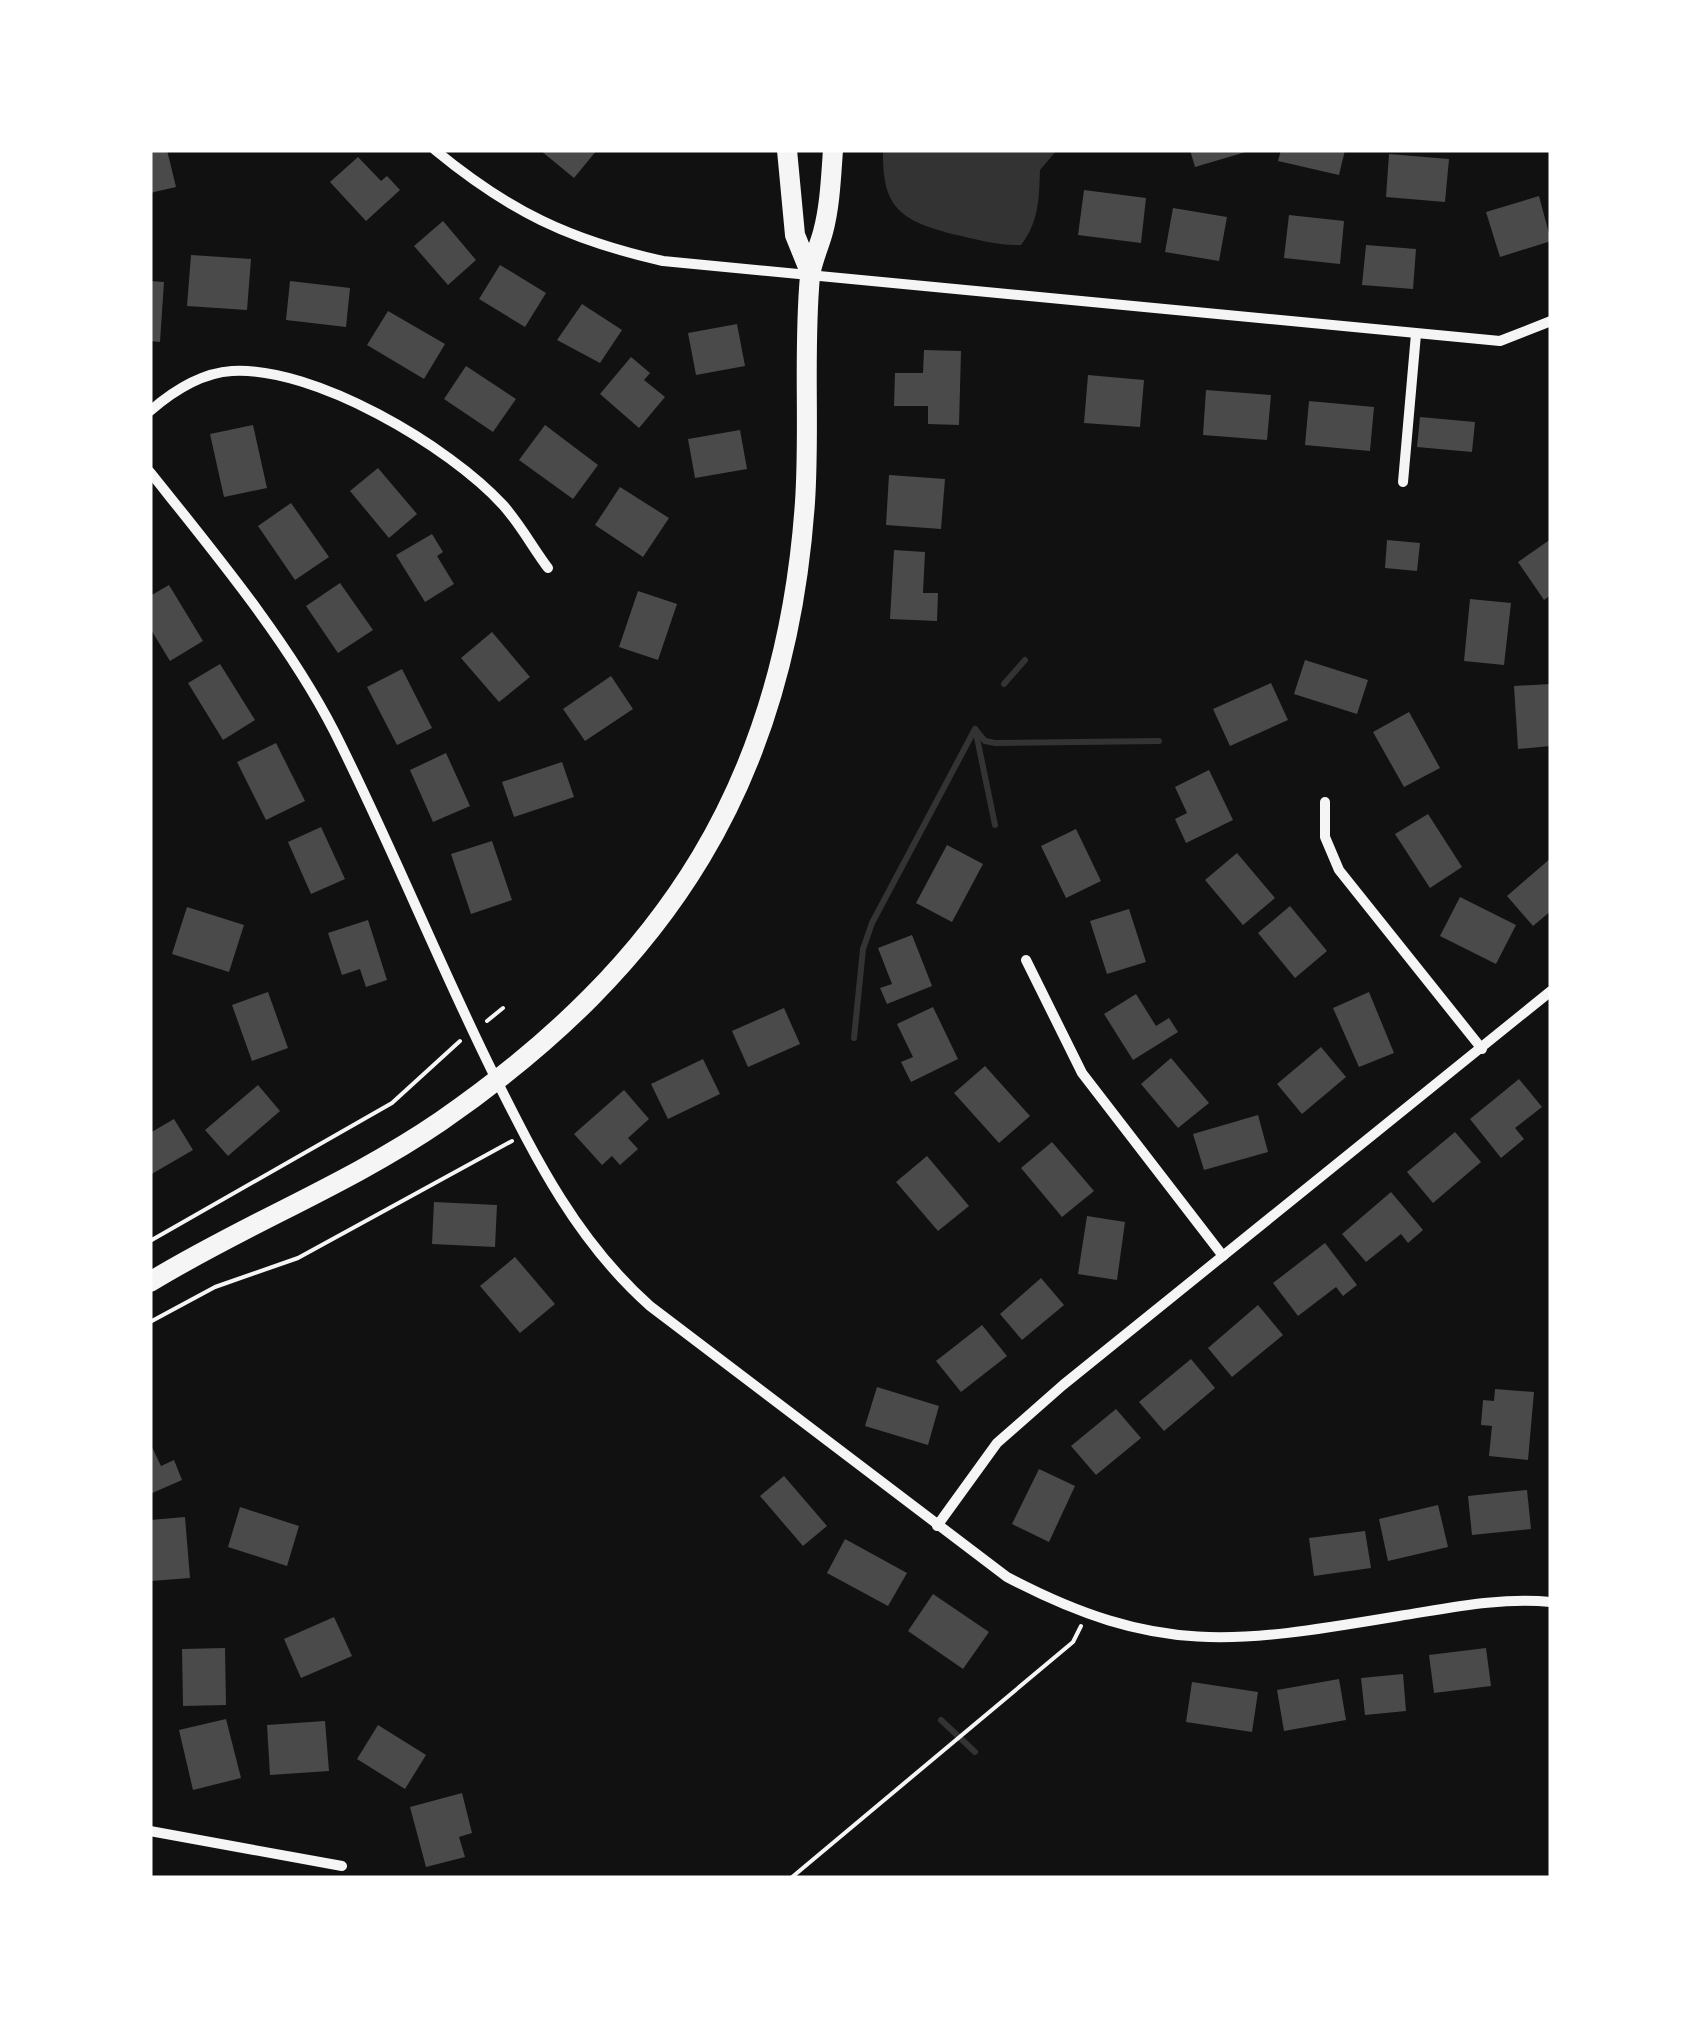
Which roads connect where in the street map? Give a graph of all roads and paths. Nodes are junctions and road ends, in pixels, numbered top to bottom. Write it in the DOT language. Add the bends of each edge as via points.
graph roads {
  1 [pos="435,150"];
  2 [pos="787,150"];
  3 [pos="832,150"];
  4 [pos="810,272"];
  5 [pos="1551,322"];
  6 [pos="1416,334"];
  7 [pos="150,411"];
  8 [pos="150,472"];
  9 [pos="1404,482"];
  10 [pos="548,568"];
  11 [pos="1325,802"];
  12 [pos="1026,960"];
  13 [pos="1551,991"];
  14 [pos="503,1008"];
  15 [pos="473,1032"];
  16 [pos="1482,1048"];
  17 [pos="497,1081"];
  18 [pos="524,1134"];
  19 [pos="150,1241"];
  20 [pos="1223,1256"];
  21 [pos="150,1282"];
  22 [pos="150,1322"];
  23 [pos="936,1526"];
  24 [pos="1551,1602"];
  25 [pos="1086,1614"];
  26 [pos="150,1831"];
  27 [pos="342,1866"];
  28 [pos="791,1878"];
  1 -- 4 [label="street" via="524,215 600,247 663,261"];
  2 -- 4 [label="main road" via="795,235"];
  3 -- 4 [label="main road" via="824,230"];
  4 -- 6 [label="street"];
  4 -- 17 [label="main road" via="799,559 780,668 748,768 718,830 651,931 593,996"];
  5 -- 6 [label="street" via="1500,341"];
  6 -- 9 [label="street"];
  7 -- 10 [label="street" via="179,386 230,371 281,376 338,394 419,437 502,504"];
  8 -- 15 [label="street" via="238,582 333,728"];
  11 -- 16 [label="street" via="1325,837 1339,870"];
  12 -- 20 [label="street" via="1082,1073"];
  13 -- 16 [label="street"];
  14 -- 15 [label="path"];
  15 -- 17 [label="street"];
  15 -- 19 [label="path" via="392,1103"];
  16 -- 20 [label="street"];
  17 -- 18 [label="street"];
  17 -- 21 [label="main road" via="380,1160"];
  18 -- 22 [label="path" via="298,1258 215,1286"];
  18 -- 23 [label="street" via="567,1213 617,1276"];
  20 -- 23 [label="street" via="997,1443"];
  23 -- 25 [label="street" via="1008,1577"];
  24 -- 25 [label="street" via="1476,1603 1237,1640 1176,1637"];
  25 -- 28 [label="path" via="1074,1642"];
  26 -- 27 [label="street"];
}
